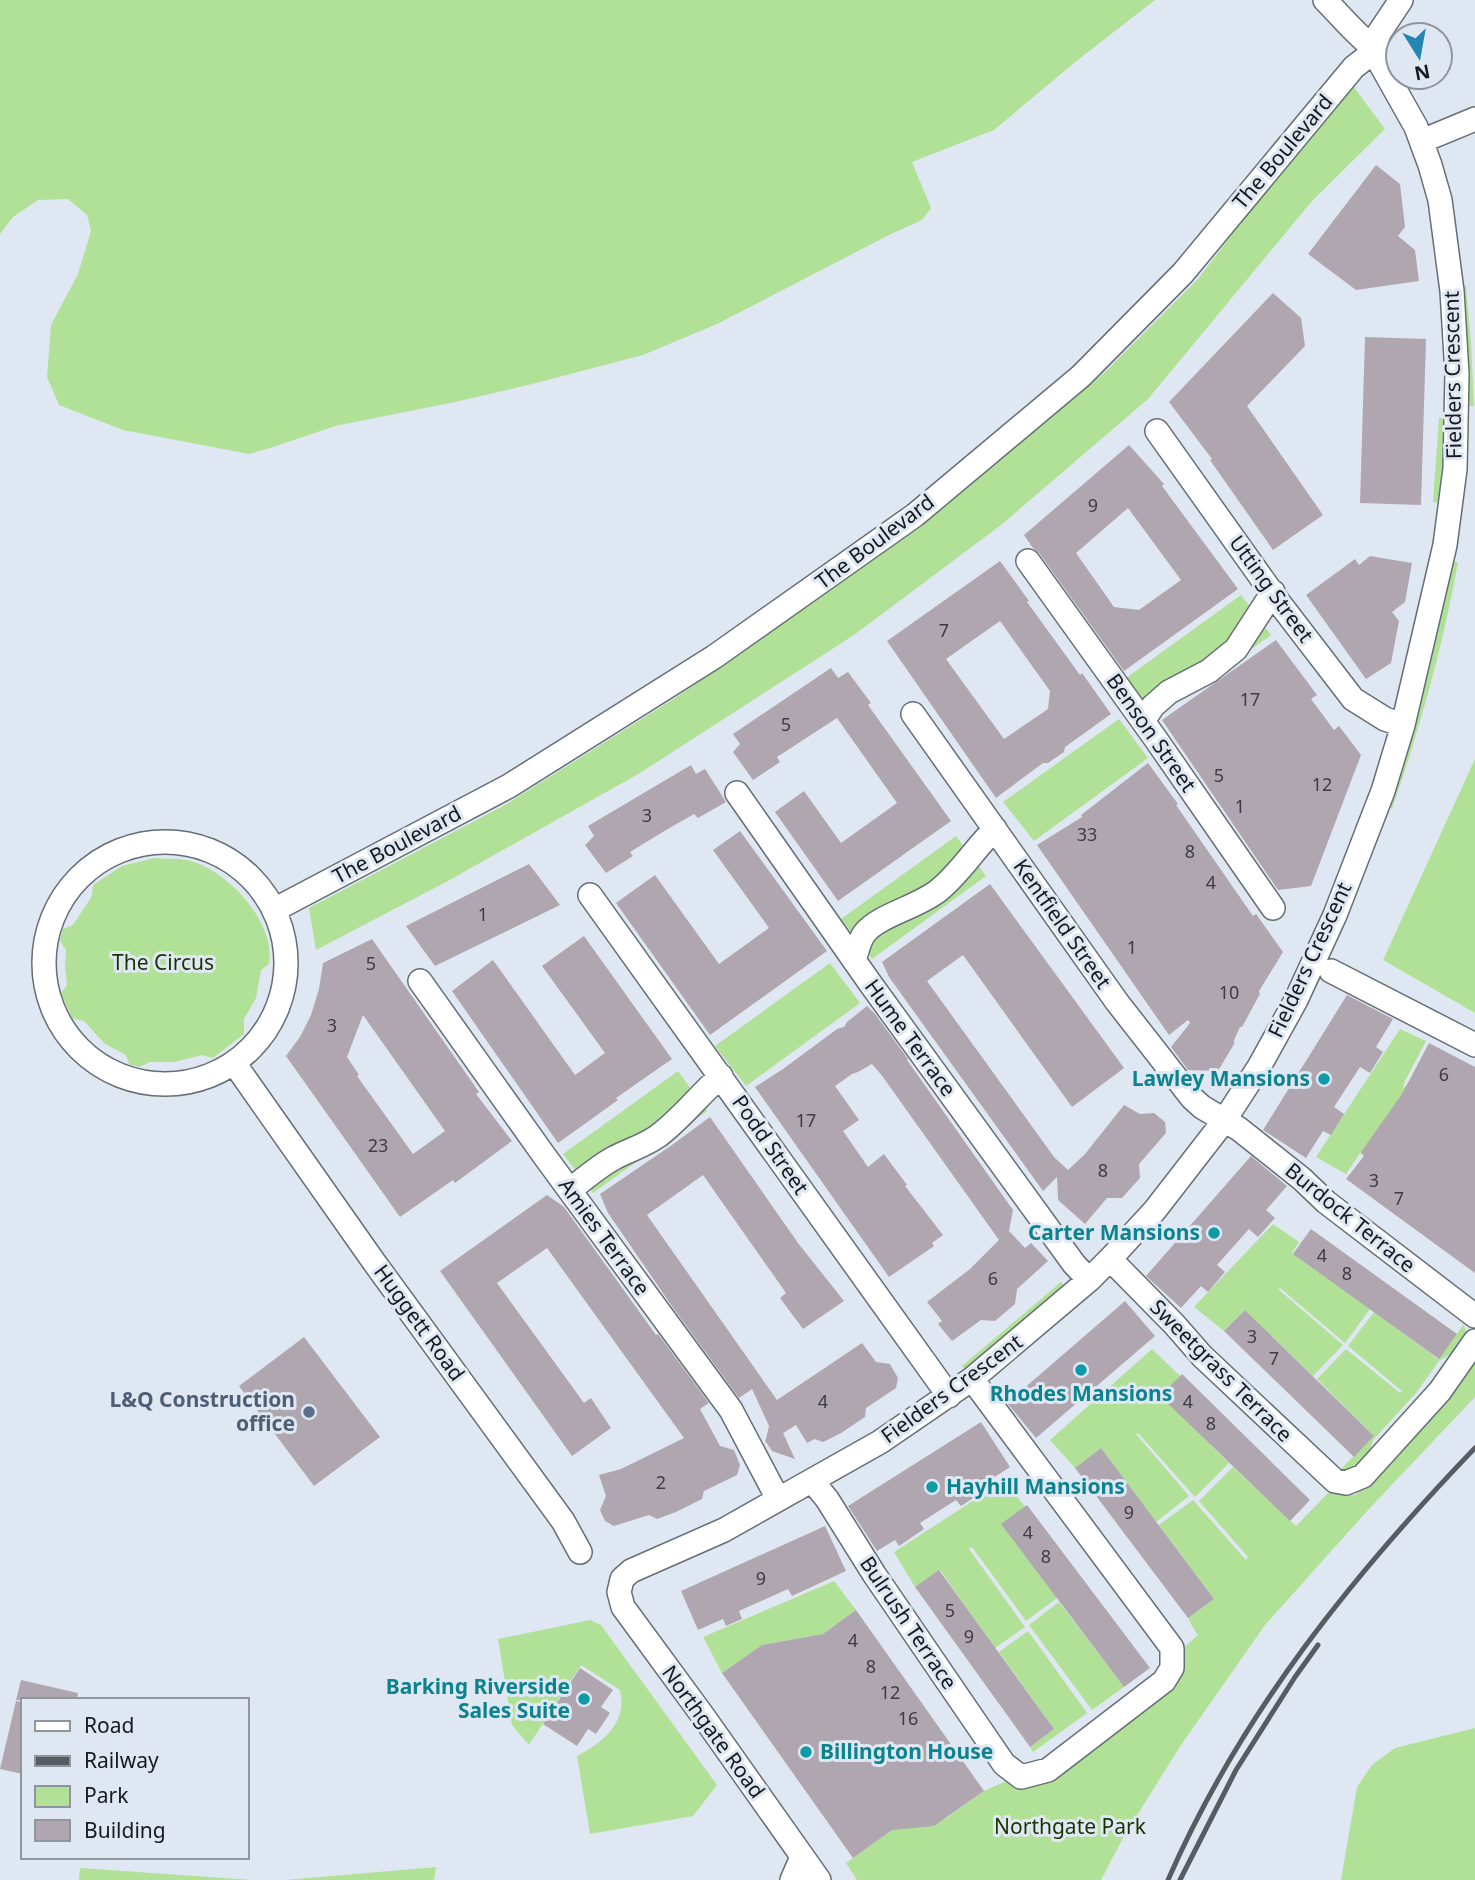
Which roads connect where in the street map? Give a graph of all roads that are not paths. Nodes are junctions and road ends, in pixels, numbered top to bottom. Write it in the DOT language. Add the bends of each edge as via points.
graph roads {
  1 [pos="1325,0"];
  2 [pos="1401,0"];
  3 [pos="1376,50"];
  4 [pos="1475,119"];
  5 [pos="1422,141"];
  6 [pos="1157,431"];
  7 [pos="1028,561"];
  8 [pos="1273,592"];
  9 [pos="913,715"];
  10 [pos="1143,721"];
  11 [pos="1403,725"];
  12 [pos="737,793"];
  13 [pos="995,829"];
  14 [pos="590,895"];
  15 [pos="1273,908"];
  16 [pos="274,910"];
  17 [pos="854,960"];
  18 [pos="1331,971"];
  19 [pos="420,981"];
  20 [pos="1475,1045"];
  21 [pos="234,1063"];
  22 [pos="721,1076"];
  23 [pos="1231,1125"];
  24 [pos="570,1190"];
  25 [pos="1116,1267"];
  26 [pos="1082,1272"];
  27 [pos="1475,1316"];
  28 [pos="1475,1341"];
  29 [pos="979,1387"];
  30 [pos="949,1396"];
  31 [pos="812,1481"];
  32 [pos="773,1490"];
  33 [pos="580,1552"];
  34 [pos="622,1579"];
  35 [pos="802,1857"];
  36 [pos="792,1880"];
  37 [pos="819,1880"];
  1 -- 3 [label="street"];
  2 -- 3 [label="street" via="1379,33"];
  3 -- 5 [label="street, Fielders Crescent"];
  3 -- 16 [label="street, The Boulevard" via="1354,67 1183,273 1081,376 915,515 714,657 509,786"];
  4 -- 5 [label="street"];
  5 -- 11 [label="street, Fielders Crescent" via="1446,239 1457,374 1457,438 1445,545"];
  6 -- 8 [label="street, Utting Street"];
  7 -- 10 [label="street, Benson Street"];
  8 -- 10 [label="street" via="1236,649 1209,671 1170,691"];
  8 -- 11 [label="street, Utting Street" via="1353,699"];
  9 -- 13 [label="street, Kentfield Street"];
  10 -- 15 [label="street, Benson Street"];
  11 -- 23 [label="street, Fielders Crescent" via="1383,791 1317,955"];
  12 -- 17 [label="street, Hume Terrace"];
  13 -- 17 [label="street" via="937,892 877,922 863,934"];
  13 -- 23 [label="street, Kentfield Street" via="1178,1082 1202,1107"];
  14 -- 22 [label="street, Podd Street"];
  16 -- 21 [label="street" via="285,943 286,977 277,1010 260,1040"];
  16 -- 21 [label="street" via="254,880 226,858 192,845 157,842 122,850 90,867 63,897 48,932 44,973 53,1012 72,1042 99,1066 131,1080 167,1085 202,1079"];
  17 -- 26 [label="street, Hume Terrace"];
  18 -- 20 [label="street"];
  19 -- 24 [label="street, Amies Terrace"];
  21 -- 33 [label="street, Huggett Road" via="563,1521"];
  22 -- 24 [label="street" via="657,1136 613,1158"];
  22 -- 30 [label="street, Podd Street"];
  23 -- 25 [label="street, Fielders Crescent" via="1155,1210"];
  23 -- 27 [label="street, Burdock Terrace"];
  24 -- 32 [label="street, Amies Terrace" via="731,1410"];
  25 -- 26 [label="street, Fielders Crescent"];
  25 -- 28 [label="street, Sweetgrass Terrace" via="1202,1356 1335,1481 1346,1483 1363,1476 1440,1391"];
  26 -- 29 [label="street, Fielders Crescent"];
  29 -- 30 [label="street, Fielders Crescent"];
  29 -- 31 [label="street, Bulrush Terrace" via="1172,1648 1172,1668 1164,1681 1048,1770 1021,1777 1004,1764"];
  30 -- 31 [label="street, Fielders Crescent"];
  31 -- 32 [label="street, Fielders Crescent"];
  32 -- 34 [label="street, Fielders Crescent" via="724,1530"];
  34 -- 35 [label="street, Northgate Road" via="623,1607"];
  35 -- 36 [label="street"];
  35 -- 37 [label="street, Northgate Road"];
}
